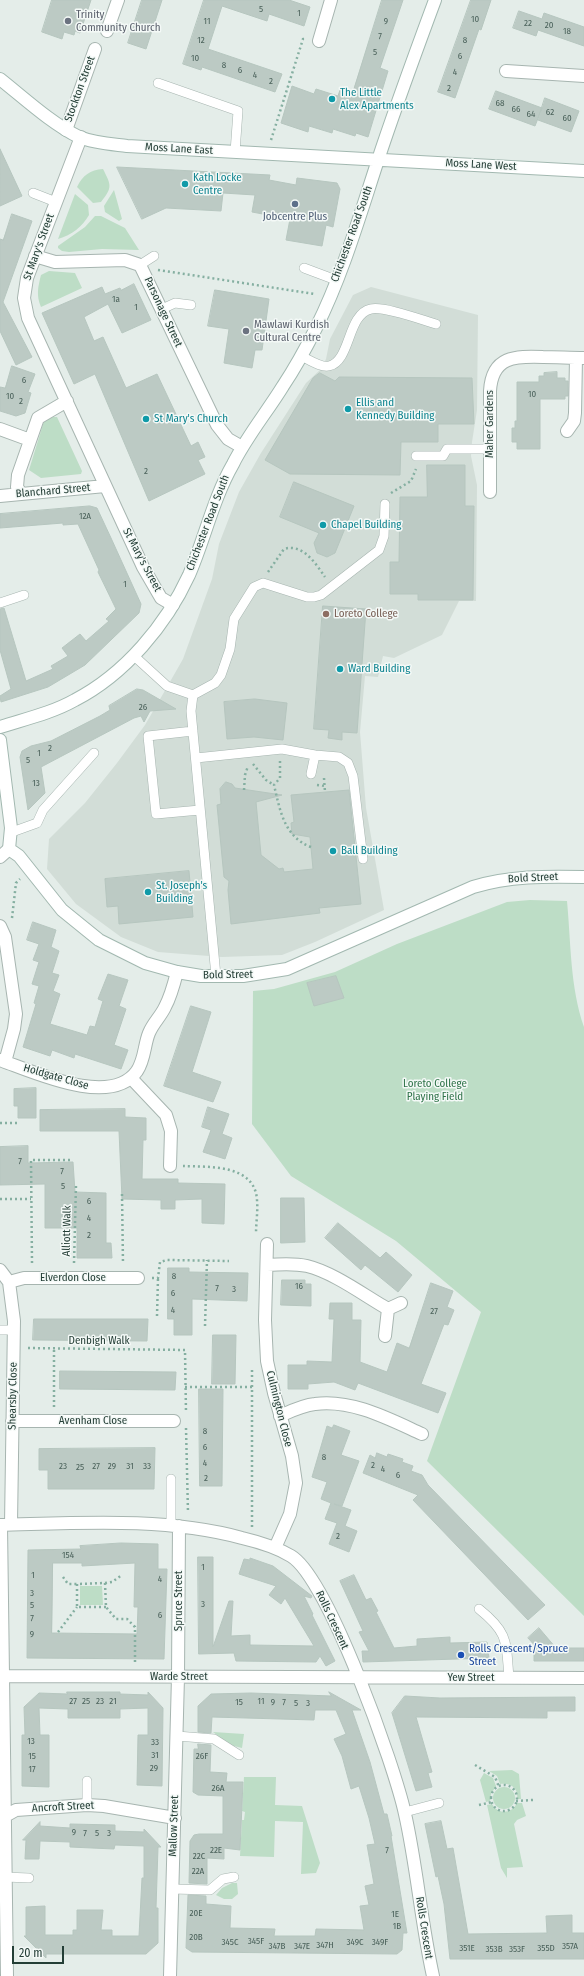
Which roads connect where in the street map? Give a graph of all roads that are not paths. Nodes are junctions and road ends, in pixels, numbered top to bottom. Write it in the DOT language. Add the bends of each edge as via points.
graph roads {
  1 [pos="118,0"];
  2 [pos="331,0"];
  3 [pos="435,0"];
  4 [pos="107,31"];
  5 [pos="320,38"];
  6 [pos="95,49"];
  7 [pos="506,71"];
  8 [pos="584,76"];
  9 [pos="0,79"];
  10 [pos="158,83"];
  11 [pos="66,130"];
  12 [pos="81,137"];
  13 [pos="235,152"];
  14 [pos="378,160"];
  15 [pos="584,171"];
  16 [pos="32,193"];
  17 [pos="56,202"];
  18 [pos="35,256"];
  19 [pos="154,256"];
  20 [pos="141,266"];
  21 [pos="304,268"];
  22 [pos="336,280"];
  23 [pos="191,305"];
  24 [pos="162,309"];
  25 [pos="436,324"];
  26 [pos="301,356"];
  27 [pos="580,358"];
  28 [pos="67,401"];
  29 [pos="0,429"];
  30 [pos="567,431"];
  31 [pos="30,440"];
  32 [pos="242,448"];
  33 [pos="490,449"];
  34 [pos="416,456"];
  35 [pos="105,486"];
  36 [pos="490,492"];
  37 [pos="21,494"];
  38 [pos="0,496"];
  39 [pos="385,504"];
  40 [pos="24,595"];
  41 [pos="0,603"];
  42 [pos="173,605"];
  43 [pos="133,656"];
  44 [pos="194,695"];
  45 [pos="0,726"];
  46 [pos="193,731"];
  47 [pos="0,740"];
  48 [pos="94,753"];
  49 [pos="315,755"];
  50 [pos="196,758"];
  51 [pos="311,774"];
  52 [pos="200,810"];
  53 [pos="12,832"];
  54 [pos="5,853"];
  55 [pos="363,859"];
  56 [pos="584,877"];
  57 [pos="2,929"];
  58 [pos="177,972"];
  59 [pos="216,976"];
  60 [pos="2,1061"];
  61 [pos="131,1078"];
  62 [pos="170,1166"];
  63 [pos="267,1244"];
  64 [pos="267,1265"];
  65 [pos="0,1270"];
  66 [pos="138,1278"];
  67 [pos="9,1282"];
  68 [pos="401,1303"];
  69 [pos="388,1309"];
  70 [pos="0,1330"];
  71 [pos="14,1330"];
  72 [pos="385,1336"];
  73 [pos="280,1416"];
  74 [pos="180,1420"];
  75 [pos="12,1421"];
  76 [pos="422,1434"];
  77 [pos="172,1478"];
  78 [pos="4,1525"];
  79 [pos="179,1526"];
  80 [pos="275,1548"];
  81 [pos="479,1609"];
  82 [pos="2,1676"];
  83 [pos="178,1677"];
  84 [pos="358,1677"];
  85 [pos="509,1678"];
  86 [pos="584,1678"];
  87 [pos="177,1736"];
  88 [pos="239,1755"];
  89 [pos="87,1781"];
  90 [pos="439,1803"];
  91 [pos="87,1805"];
  92 [pos="405,1812"];
  93 [pos="2,1818"];
  94 [pos="175,1818"];
  95 [pos="5,1877"];
  96 [pos="29,1878"];
  97 [pos="234,1878"];
  98 [pos="172,1889"];
  99 [pos="2,1890"];
  100 [pos="7,1976"];
  101 [pos="170,1976"];
  102 [pos="433,1976"];
  1 -- 4 [label="street"];
  2 -- 5 [label="street"];
  3 -- 14 [label="street, Chichester Road South"];
  6 -- 11 [label="street, Stockton Street"];
  7 -- 8 [label="street"];
  9 -- 11 [label="street, Moss Lane East"];
  10 -- 13 [label="lane" via="238,111"];
  11 -- 12 [label="street, Moss Lane East"];
  12 -- 13 [label="street, Moss Lane East" via="127,146"];
  12 -- 17 [label="street, St Mary's Street"];
  13 -- 14 [label="street, Moss Lane East"];
  14 -- 15 [label="street, Moss Lane West"];
  14 -- 22 [label="street, Chichester Road South" via="348,252"];
  16 -- 17 [label="lane"];
  17 -- 18 [label="street, St Mary's Street"];
  18 -- 20 [label="street, Parsonage Street" via="55,262 125,260"];
  18 -- 28 [label="street, St Mary's Street" via="27,278 24,306"];
  19 -- 20 [label="lane"];
  20 -- 24 [label="street, Parsonage Street"];
  21 -- 22 [label="lane"];
  22 -- 26 [label="street, Chichester Road South"];
  23 -- 24 [label="lane" via="175,303"];
  24 -- 32 [label="street, Parsonage Street" via="217,425 228,439"];
  25 -- 26 [label="lane" via="384,310 370,309 359,318 336,362 322,366"];
  26 -- 32 [label="street, Chichester Road South"];
  27 -- 30 [label="street, Maher Gardens" via="574,421"];
  27 -- 33 [label="street, Maher Gardens" via="519,357 506,361 494,370 490,378"];
  28 -- 31 [label="street" via="41,415"];
  28 -- 35 [label="street, St Mary's Street"];
  29 -- 31 [label="street"];
  31 -- 37 [label="street" via="18,475 17,487"];
  32 -- 42 [label="street, Chichester Road South" via="220,489 189,574"];
  33 -- 34 [label="lane" via="447,449 443,456"];
  33 -- 36 [label="street, Maher Gardens"];
  35 -- 37 [label="street, Blanchard Street"];
  35 -- 42 [label="street, St Mary's Street" via="143,567 162,598"];
  37 -- 38 [label="street, Blanchard Street"];
  39 -- 44 [label="lane" via="384,536 379,550 321,595 314,598 306,597 263,583 251,590 234,619 230,649 221,675 215,683"];
  40 -- 41 [label="lane"];
  42 -- 43 [label="street, Chichester Road South"];
  43 -- 44 [label="lane" via="168,686"];
  43 -- 45 [label="street, Chichester Road South" via="94,689 75,701 46,713"];
  44 -- 46 [label="lane" via="191,711"];
  46 -- 50 [label="lane"];
  46 -- 52 [label="lane" via="148,736 156,814"];
  47 -- 53 [label="street, Bold Street"];
  48 -- 53 [label="lane" via="44,810 37,823"];
  49 -- 50 [label="lane" via="282,749"];
  49 -- 51 [label="lane"];
  49 -- 55 [label="lane" via="339,757 348,763 353,776"];
  50 -- 52 [label="lane"];
  52 -- 59 [label="lane"];
  53 -- 54 [label="street, Bold Street"];
  54 -- 58 [label="street, Bold Street" via="19,856 62,910 99,940 145,963"];
  56 -- 59 [label="street, Bold Street" via="515,878 493,881 444,898 286,969"];
  57 -- 60 [label="street, Holdgate Close" via="6,974 16,1022"];
  58 -- 59 [label="street, Bold Street"];
  58 -- 61 [label="street" via="166,1006 150,1031 141,1062"];
  60 -- 61 [label="street, Holdgate Close" via="92,1088 117,1086"];
  61 -- 62 [label="street" via="166,1115 170,1131"];
  63 -- 64 [label="street, Culmington Close"];
  64 -- 69 [label="street" via="308,1266 329,1275"];
  64 -- 73 [label="street, Culmington Close" via="266,1344 270,1377"];
  65 -- 67 [label="street"];
  66 -- 67 [label="street, Elverdon Close" via="24,1278"];
  67 -- 71 [label="street, Shearsby Close"];
  68 -- 69 [label="street"];
  69 -- 72 [label="street"];
  70 -- 71 [label="lane"];
  71 -- 75 [label="street, Shearsby Close"];
  73 -- 76 [label="street" via="313,1404 335,1403 350,1406 399,1430"];
  73 -- 80 [label="street, Culmington Close" via="292,1456 296,1483 290,1514"];
  74 -- 75 [label="street, Avenham Close"];
  75 -- 78 [label="street, Shearsby Close"];
  77 -- 79 [label="lane"];
  78 -- 79 [label="street, Rolls Crescent"];
  78 -- 82 [label="street, Shearsby Close"];
  79 -- 80 [label="street, Rolls Crescent"];
  79 -- 83 [label="street, Spruce Street"];
  80 -- 84 [label="street, Rolls Crescent" via="292,1557 307,1571 336,1625"];
  81 -- 85 [label="lane" via="501,1630 506,1646"];
  82 -- 83 [label="street, Warde Street"];
  82 -- 93 [label="street, Shearsby Close"];
  83 -- 84 [label="street, Warde Street"];
  83 -- 87 [label="street, Mallow Street"];
  84 -- 85 [label="street, Yew Street"];
  84 -- 92 [label="street, Rolls Crescent"];
  85 -- 86 [label="street, Yew Street"];
  87 -- 88 [label="lane" via="214,1739"];
  87 -- 94 [label="street, Mallow Street"];
  89 -- 91 [label="lane"];
  90 -- 92 [label="lane"];
  91 -- 93 [label="street, Ancroft Street" via="16,1810"];
  91 -- 94 [label="street, Ancroft Street"];
  92 -- 102 [label="street, Rolls Crescent"];
  93 -- 95 [label="street, Shearsby Close"];
  94 -- 98 [label="street, Mallow Street"];
  95 -- 96 [label="lane"];
  95 -- 99 [label="street, Shearsby Close"];
  97 -- 98 [label="lane" via="223,1879 210,1890"];
  98 -- 101 [label="street, Mallow Street"];
  99 -- 100 [label="street, Shearsby Close"];
}
